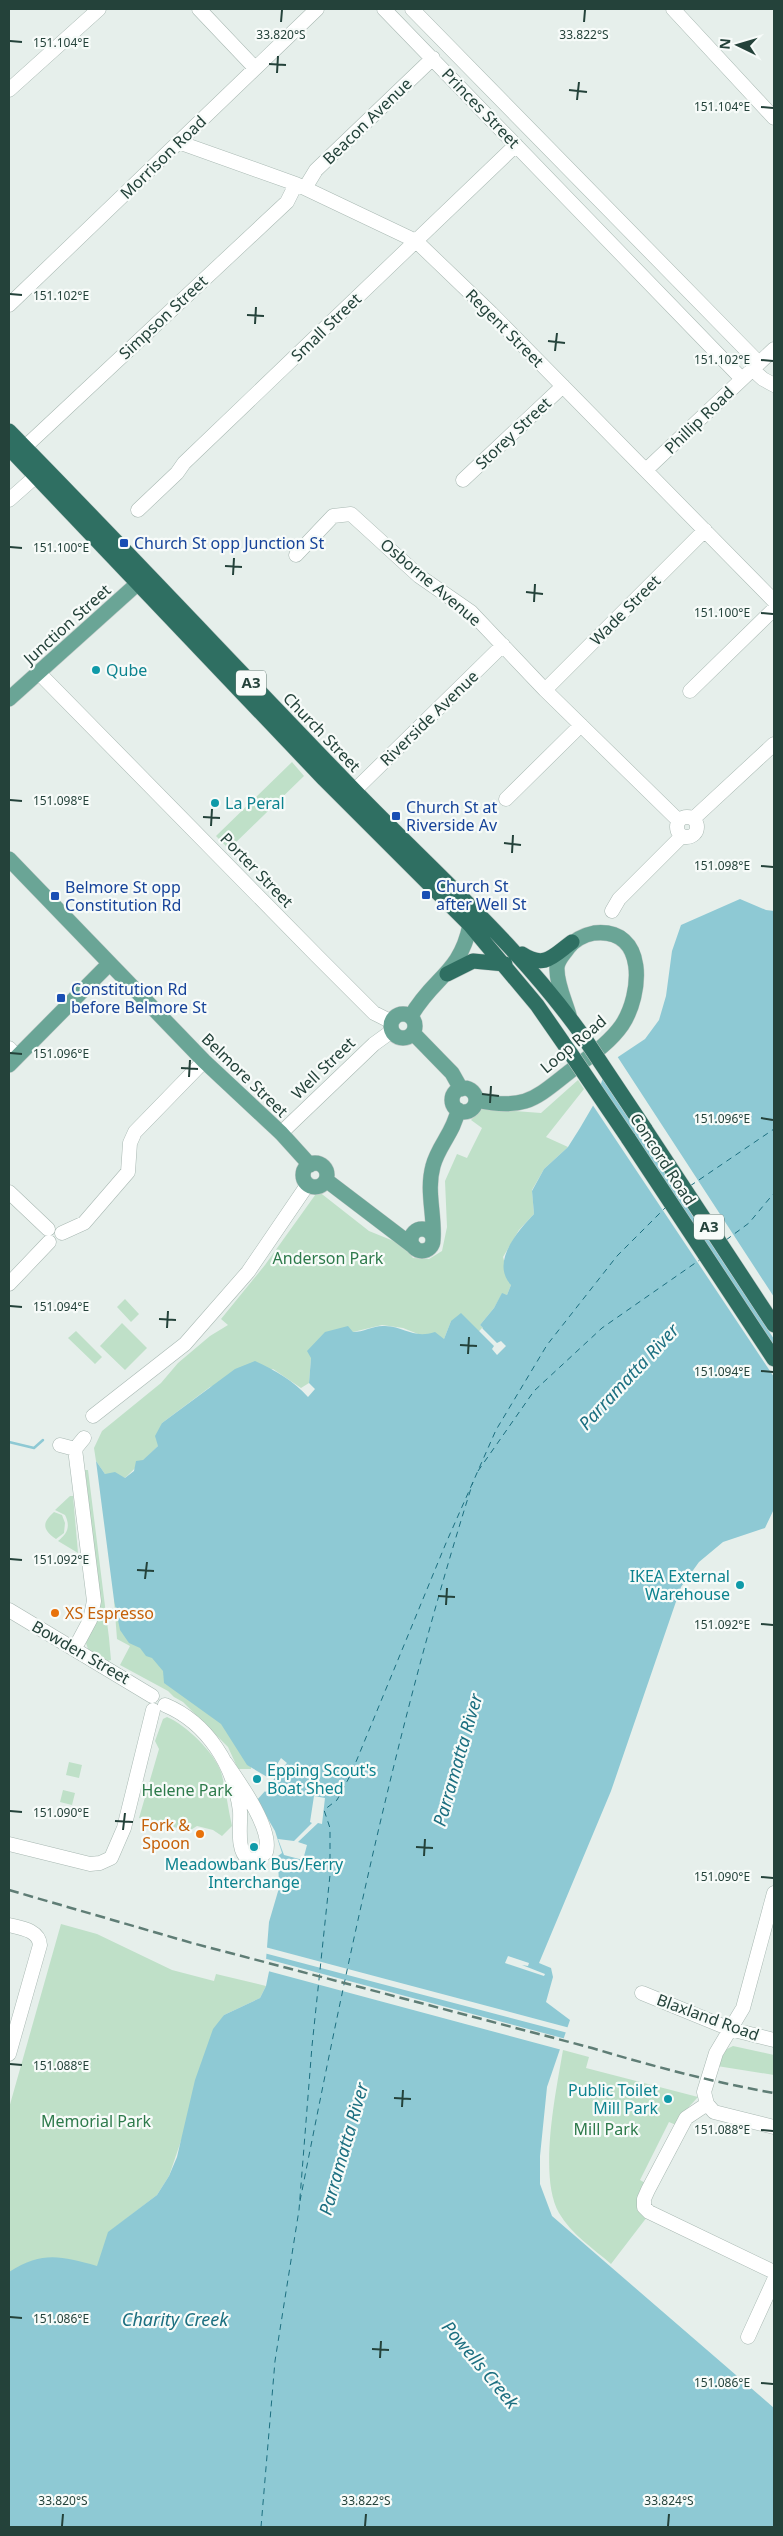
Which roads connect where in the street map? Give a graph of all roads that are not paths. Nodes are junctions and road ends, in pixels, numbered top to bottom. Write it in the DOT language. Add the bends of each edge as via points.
graph roads {
  1 [pos="100,9"];
  2 [pos="199,9"];
  3 [pos="317,9"];
  4 [pos="384,9"];
  5 [pos="412,9"];
  6 [pos="673,9"];
  7 [pos="433,58"];
  8 [pos="255,68"];
  9 [pos="9,90"];
  10 [pos="774,118"];
  11 [pos="178,142"];
  12 [pos="516,145"];
  13 [pos="301,186"];
  14 [pos="595,194"];
  15 [pos="577,208"];
  16 [pos="416,241"];
  17 [pos="9,305"];
  18 [pos="726,332"];
  19 [pos="710,348"];
  20 [pos="774,349"];
  21 [pos="756,366"];
  22 [pos="742,380"];
  23 [pos="774,384"];
  24 [pos="563,386"];
  25 [pos="9,431"];
  26 [pos="25,447"];
  27 [pos="9,448"];
  28 [pos="646,470"];
  29 [pos="35,477"];
  30 [pos="463,480"];
  31 [pos="9,500"];
  32 [pos="138,510"];
  33 [pos="705,530"];
  34 [pos="296,556"];
  35 [pos="143,579"];
  36 [pos="774,601"];
  37 [pos="774,609"];
  38 [pos="503,646"];
  39 [pos="39,673"];
  40 [pos="545,690"];
  41 [pos="690,691"];
  42 [pos="9,699"];
  43 [pos="581,725"];
  44 [pos="774,744"];
  45 [pos="354,790"];
  46 [pos="506,800"];
  47 [pos="686,820"];
  48 [pos="9,859"];
  49 [pos="612,911"];
  50 [pos="470,925"];
  51 [pos="572,942"];
  52 [pos="514,949"];
  53 [pos="109,964"];
  54 [pos="505,964"];
  55 [pos="447,974"];
  56 [pos="568,1015"];
  57 [pos="411,1016"];
  58 [pos="392,1027"];
  59 [pos="413,1033"];
  60 [pos="585,1039"];
  61 [pos="571,1054"];
  62 [pos="11,1057"];
  63 [pos="204,1061"];
  64 [pos="460,1089"];
  65 [pos="476,1100"];
  66 [pos="458,1110"];
  67 [pos="281,1134"];
  68 [pos="310,1165"];
  69 [pos="326,1180"];
  70 [pos="308,1184"];
  71 [pos="9,1192"];
  72 [pos="431,1208"];
  73 [pos="391,1229"];
  74 [pos="417,1230"];
  75 [pos="48,1236"];
  76 [pos="433,1240"];
  77 [pos="414,1248"];
  78 [pos="9,1284"];
  79 [pos="774,1325"];
  80 [pos="774,1359"];
  81 [pos="93,1416"];
  82 [pos="60,1445"];
  83 [pos="9,1610"];
  84 [pos="75,1648"];
  85 [pos="157,1704"];
  86 [pos="225,1762"];
  87 [pos="9,1844"];
  88 [pos="774,1893"];
  89 [pos="9,1925"];
  90 [pos="642,1993"];
  91 [pos="730,2029"];
  92 [pos="774,2040"];
  93 [pos="9,2054"];
  94 [pos="706,2104"];
  95 [pos="774,2127"];
  96 [pos="774,2272"];
  97 [pos="774,2280"];
  98 [pos="748,2337"];
  1 -- 9 [label="street"];
  2 -- 8 [label="street"];
  3 -- 8 [label="street, Morrison Road"];
  4 -- 7 [label="street, Princes Street"];
  5 -- 14 [label="street, Princes Street"];
  6 -- 10 [label="street"];
  7 -- 12 [label="street, Princes Street"];
  7 -- 13 [label="street, Beacon Avenue"];
  8 -- 11 [label="street, Morrison Road"];
  11 -- 13 [label="street, Regent Street"];
  11 -- 17 [label="street, Morrison Road"];
  12 -- 15 [label="street, Princes Street"];
  12 -- 16 [label="street, Small Street"];
  13 -- 16 [label="street, Regent Street"];
  13 -- 26 [label="street, Simpson Street"];
  14 -- 15 [label="street"];
  14 -- 18 [label="street, Princes Street"];
  15 -- 19 [label="street, Princes Street"];
  16 -- 24 [label="street, Regent Street"];
  16 -- 32 [label="street, Small Street"];
  18 -- 19 [label="street"];
  18 -- 21 [label="street, Princes Street"];
  19 -- 22 [label="street, Princes Street"];
  20 -- 21 [label="street, Phillip Road"];
  21 -- 22 [label="street, Phillip Road"];
  21 -- 23 [label="street, Princes Street" via="762,379"];
  22 -- 28 [label="street, Phillip Road"];
  24 -- 28 [label="street, Regent Street"];
  24 -- 30 [label="street, Storey Street"];
  25 -- 26 [label="highway, Church Street / A3"];
  26 -- 35 [label="highway, Church Street / A3"];
  27 -- 29 [label="highway, Church Street / A3"];
  28 -- 33 [label="street, Regent Street"];
  29 -- 31 [label="street"];
  29 -- 35 [label="highway, Church Street / A3"];
  33 -- 36 [label="street, Regent Street"];
  33 -- 40 [label="street, Wade Street"];
  34 -- 38 [label="street, Osborne Avenue" via="332,516 351,514 419,576 471,612"];
  35 -- 39 [label="main road, Junction Street"];
  35 -- 45 [label="highway, Church Street / A3"];
  35 -- 50 [label="highway, Church Street / A3" via="324,779"];
  37 -- 41 [label="street"];
  38 -- 40 [label="street, Osborne Avenue"];
  38 -- 45 [label="street, Riverside Avenue"];
  39 -- 42 [label="main road, Junction Street"];
  39 -- 58 [label="street, Porter Street" via="317,956"];
  40 -- 43 [label="street, Osborne Avenue"];
  43 -- 46 [label="street"];
  43 -- 47 [label="street, Osborne Avenue"];
  44 -- 47 [label="street"];
  45 -- 52 [label="highway, Church Street / A3"];
  47 -- 49 [label="street" via="699,827 697,832 692,836 682,836 619,899"];
  48 -- 53 [label="main road, Belmore Street"];
  50 -- 54 [label="highway, Church Street / A3"];
  50 -- 55 [label="main road" via="463,952"];
  51 -- 52 [label="highway" via="541,962"];
  51 -- 56 [label="main road, Loop Road" via="557,970"];
  51 -- 65 [label="main road, Loop Road" via="590,934 610,934 622,941 632,953 637,969 636,987 632,1006 622,1025 586,1059 531,1101 512,1106"];
  52 -- 56 [label="highway, Church Street / A3"];
  53 -- 62 [label="main road"];
  53 -- 63 [label="main road, Belmore Street"];
  54 -- 55 [label="highway" via="474,961"];
  54 -- 61 [label="highway, Church Street / A3"];
  55 -- 57 [label="main road" via="429,990"];
  56 -- 60 [label="highway, Church Street / A3"];
  57 -- 58 [label="main road" via="400,1014"];
  57 -- 59 [label="main road" via="415,1024"];
  58 -- 59 [label="main road" via="403,1038"];
  58 -- 67 [label="street, Well Street"];
  59 -- 64 [label="main road" via="452,1073"];
  60 -- 79 [label="highway, Concord Road / A3, bridge"];
  61 -- 80 [label="highway, Concord Road / A3, bridge"];
  63 -- 67 [label="main road, Belmore Street"];
  63 -- 75 [label="street" via="135,1132 130,1144 128,1172 84,1223 62,1234 56,1227"];
  64 -- 65 [label="main road" via="473,1092"];
  64 -- 66 [label="main road" via="453,1098"];
  65 -- 66 [label="main road" via="470,1110"];
  66 -- 72 [label="main road" via="453,1130 433,1166"];
  67 -- 68 [label="main road, Belmore Street"];
  68 -- 69 [label="main road" via="323,1167 327,1173"];
  68 -- 70 [label="main road" via="304,1174"];
  69 -- 70 [label="main road" via="318,1187"];
  69 -- 73 [label="main road"];
  70 -- 81 [label="street" via="248,1272 185,1344"];
  71 -- 75 [label="street"];
  72 -- 74 [label="main road" via="425,1223"];
  72 -- 76 [label="main road"];
  73 -- 74 [label="main road"];
  73 -- 77 [label="main road"];
  74 -- 76 [label="main road" via="428,1231"];
  74 -- 77 [label="main road" via="412,1237"];
  75 -- 78 [label="street"];
  76 -- 77 [label="main road" via="425,1251"];
  82 -- 84 [label="street" via="80,1443 94,1601 90,1620"];
  83 -- 84 [label="street, Bowden Street"];
  84 -- 85 [label="street, Bowden Street"];
  85 -- 86 [label="street, Bowden Street" via="176,1710 195,1723"];
  85 -- 87 [label="street" via="124,1828 112,1858 100,1863 84,1863"];
  86 -- 86 [label="street" via="266,1834 264,1856 254,1860 245,1857 242,1849 238,1800"];
  88 -- 91 [label="street" via="745,2001"];
  89 -- 93 [label="street" via="33,1932 40,1941"];
  90 -- 91 [label="street, Blaxland Road"];
  91 -- 92 [label="street, Blaxland Road"];
  91 -- 94 [label="street" via="708,2074 704,2092"];
  94 -- 95 [label="street" via="724,2116"];
  94 -- 96 [label="street" via="689,2114 681,2126 648,2190 644,2207"];
  97 -- 98 [label="street"];
}
